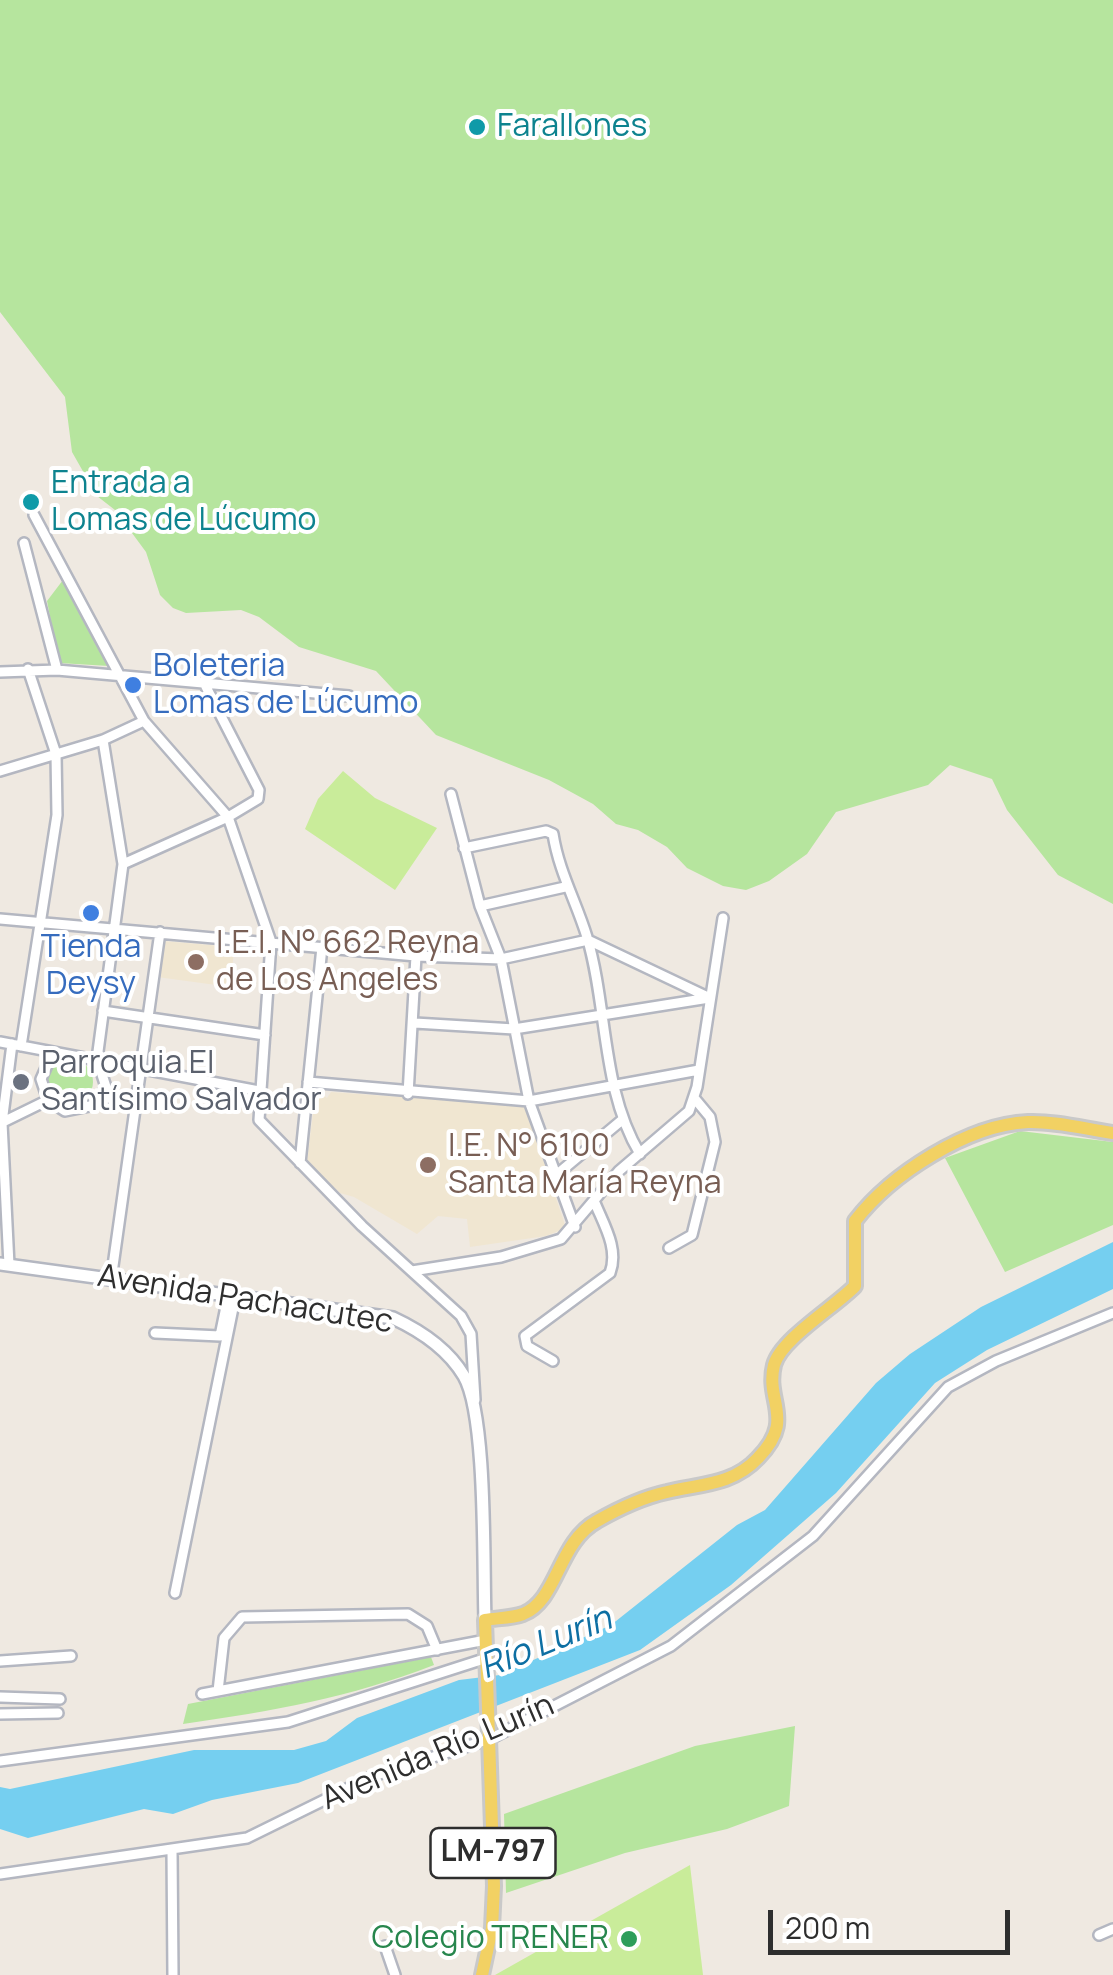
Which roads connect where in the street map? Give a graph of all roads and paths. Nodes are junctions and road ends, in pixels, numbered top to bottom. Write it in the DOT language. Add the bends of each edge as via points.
graph roads {
  1 [pos="34,515"];
  2 [pos="24,543"];
  3 [pos="28,669"];
  4 [pos="58,670"];
  5 [pos="0,671"];
  6 [pos="119,674"];
  7 [pos="203,682"];
  8 [pos="349,696"];
  9 [pos="144,721"];
  10 [pos="103,740"];
  11 [pos="56,754"];
  12 [pos="0,771"];
  13 [pos="450,794"];
  14 [pos="228,817"];
  15 [pos="464,848"];
  16 [pos="123,864"];
  17 [pos="565,887"];
  18 [pos="480,906"];
  19 [pos="722,918"];
  20 [pos="0,919"];
  21 [pos="40,922"];
  22 [pos="116,929"];
  23 [pos="160,932"];
  24 [pos="588,940"];
  25 [pos="271,942"];
  26 [pos="322,946"];
  27 [pos="416,956"];
  28 [pos="501,959"];
  29 [pos="710,998"];
  30 [pos="103,1011"];
  31 [pos="148,1016"];
  32 [pos="602,1016"];
  33 [pos="415,1023"];
  34 [pos="514,1029"];
  35 [pos="265,1035"];
  36 [pos="0,1042"];
  37 [pos="16,1045"];
  38 [pos="53,1052"];
  39 [pos="97,1059"];
  40 [pos="141,1067"];
  41 [pos="700,1070"];
  42 [pos="308,1082"];
  43 [pos="614,1085"];
  44 [pos="259,1090"];
  45 [pos="408,1094"];
  46 [pos="102,1097"];
  47 [pos="695,1099"];
  48 [pos="48,1100"];
  49 [pos="529,1101"];
  50 [pos="134,1102"];
  51 [pos="622,1120"];
  52 [pos="1,1123"];
  53 [pos="1113,1134"];
  54 [pos="640,1154"];
  55 [pos="300,1163"];
  56 [pos="556,1176"];
  57 [pos="595,1203"];
  58 [pos="575,1228"];
  59 [pos="669,1248"];
  60 [pos="5,1264"];
  61 [pos="412,1270"];
  62 [pos="111,1280"];
  63 [pos="232,1298"];
  64 [pos="1113,1313"];
  65 [pos="155,1333"];
  66 [pos="553,1361"];
  67 [pos="475,1402"];
  68 [pos="176,1593"];
  69 [pos="485,1620"];
  70 [pos="486,1640"];
  71 [pos="437,1650"];
  72 [pos="70,1656"];
  73 [pos="0,1660"];
  74 [pos="487,1662"];
  75 [pos="218,1692"];
  76 [pos="202,1694"];
  77 [pos="0,1697"];
  78 [pos="60,1698"];
  79 [pos="58,1713"];
  80 [pos="0,1714"];
  81 [pos="489,1735"];
  82 [pos="0,1761"];
  83 [pos="172,1850"];
  84 [pos="0,1874"];
  85 [pos="1113,1930"];
  86 [pos="1100,1934"];
  87 [pos="385,1946"];
  88 [pos="173,1975"];
  89 [pos="395,1975"];
  90 [pos="482,1975"];
  1 -- 6 [label="street"];
  2 -- 4 [label="street"];
  3 -- 4 [label="street"];
  3 -- 5 [label="street"];
  3 -- 11 [label="street"];
  4 -- 6 [label="street"];
  6 -- 7 [label="street"];
  6 -- 9 [label="street"];
  7 -- 8 [label="street"];
  7 -- 14 [label="street" via="258,790 258,799"];
  9 -- 10 [label="street"];
  9 -- 14 [label="street"];
  10 -- 11 [label="street"];
  10 -- 16 [label="street"];
  11 -- 12 [label="street"];
  11 -- 21 [label="street" via="57,815"];
  13 -- 15 [label="street"];
  14 -- 16 [label="street"];
  14 -- 25 [label="street"];
  15 -- 17 [label="street" via="546,831 553,834"];
  15 -- 18 [label="street"];
  16 -- 22 [label="street"];
  17 -- 18 [label="street"];
  17 -- 24 [label="street"];
  18 -- 28 [label="street"];
  19 -- 29 [label="street"];
  20 -- 21 [label="street"];
  21 -- 22 [label="street"];
  21 -- 37 [label="street"];
  22 -- 23 [label="street"];
  22 -- 30 [label="street"];
  23 -- 25 [label="street"];
  23 -- 31 [label="street"];
  24 -- 28 [label="street"];
  24 -- 29 [label="street"];
  24 -- 32 [label="street"];
  25 -- 26 [label="street"];
  25 -- 35 [label="street"];
  26 -- 27 [label="street"];
  26 -- 42 [label="street"];
  27 -- 28 [label="street"];
  27 -- 33 [label="street"];
  28 -- 34 [label="street"];
  29 -- 32 [label="street"];
  29 -- 41 [label="street"];
  30 -- 31 [label="street"];
  30 -- 39 [label="street"];
  31 -- 35 [label="street"];
  31 -- 40 [label="street"];
  32 -- 34 [label="street"];
  32 -- 43 [label="street"];
  33 -- 34 [label="street"];
  33 -- 45 [label="street"];
  34 -- 49 [label="street"];
  35 -- 44 [label="street"];
  36 -- 37 [label="street"];
  37 -- 38 [label="street"];
  37 -- 52 [label="street"];
  38 -- 39 [label="street"];
  38 -- 48 [label="street" via="41,1079"];
  39 -- 40 [label="street"];
  39 -- 46 [label="street" via="106,1079"];
  40 -- 44 [label="street"];
  40 -- 50 [label="street"];
  41 -- 43 [label="street"];
  41 -- 47 [label="street"];
  42 -- 45 [label="street"];
  42 -- 55 [label="street"];
  43 -- 49 [label="street"];
  43 -- 51 [label="street"];
  44 -- 55 [label="street" via="259,1120"];
  45 -- 49 [label="street"];
  46 -- 48 [label="street" via="76,1112"];
  46 -- 50 [label="street"];
  47 -- 54 [label="street"];
  47 -- 59 [label="street" via="710,1117 715,1142 692,1235"];
  48 -- 52 [label="street"];
  49 -- 56 [label="street"];
  50 -- 62 [label="street"];
  51 -- 54 [label="street"];
  51 -- 56 [label="street"];
  52 -- 60 [label="street"];
  53 -- 69 [label="main road" via="1026,1122 999,1128 962,1141 881,1192 855,1221 856,1286 774,1364 779,1423 758,1458 716,1483 664,1492 596,1521 565,1550 536,1606"];
  54 -- 57 [label="street"];
  55 -- 61 [label="street"];
  56 -- 58 [label="street"];
  57 -- 58 [label="street"];
  57 -- 66 [label="street" via="614,1263 610,1273 525,1336 527,1346"];
  58 -- 61 [label="street" via="542,1248"];
  60 -- 62 [label="main road, Avenida Pachacutec / LM-797"];
  61 -- 67 [label="street" via="468,1326"];
  62 -- 63 [label="main road, Avenida Pachacutec / LM-797"];
  63 -- 65 [label="street" via="220,1336"];
  63 -- 67 [label="main road, Avenida Pachacutec / LM-797" via="393,1318 450,1358"];
  63 -- 68 [label="street"];
  64 -- 81 [label="street, Avenida Río Lurín" via="948,1387 813,1536 671,1646"];
  67 -- 69 [label="main road, Avenida Pachacutec / LM-797"];
  69 -- 70 [label="main road, LM-797"];
  70 -- 71 [label="street"];
  70 -- 74 [label="main road, LM-797"];
  71 -- 75 [label="street"];
  71 -- 75 [label="street" via="427,1626 408,1614 242,1617 224,1638"];
  72 -- 73 [label="street"];
  74 -- 81 [label="main road, LM-797"];
  74 -- 82 [label="street" via="288,1722"];
  75 -- 76 [label="street"];
  77 -- 78 [label="street"];
  79 -- 80 [label="street"];
  81 -- 83 [label="street, Avenida Río Lurín" via="373,1776 247,1838"];
  81 -- 90 [label="main road, LM-797" via="494,1908"];
  83 -- 84 [label="street, Avenida Río Lurín"];
  83 -- 88 [label="street"];
  85 -- 86 [label="street"];
  87 -- 89 [label="street"];
}
